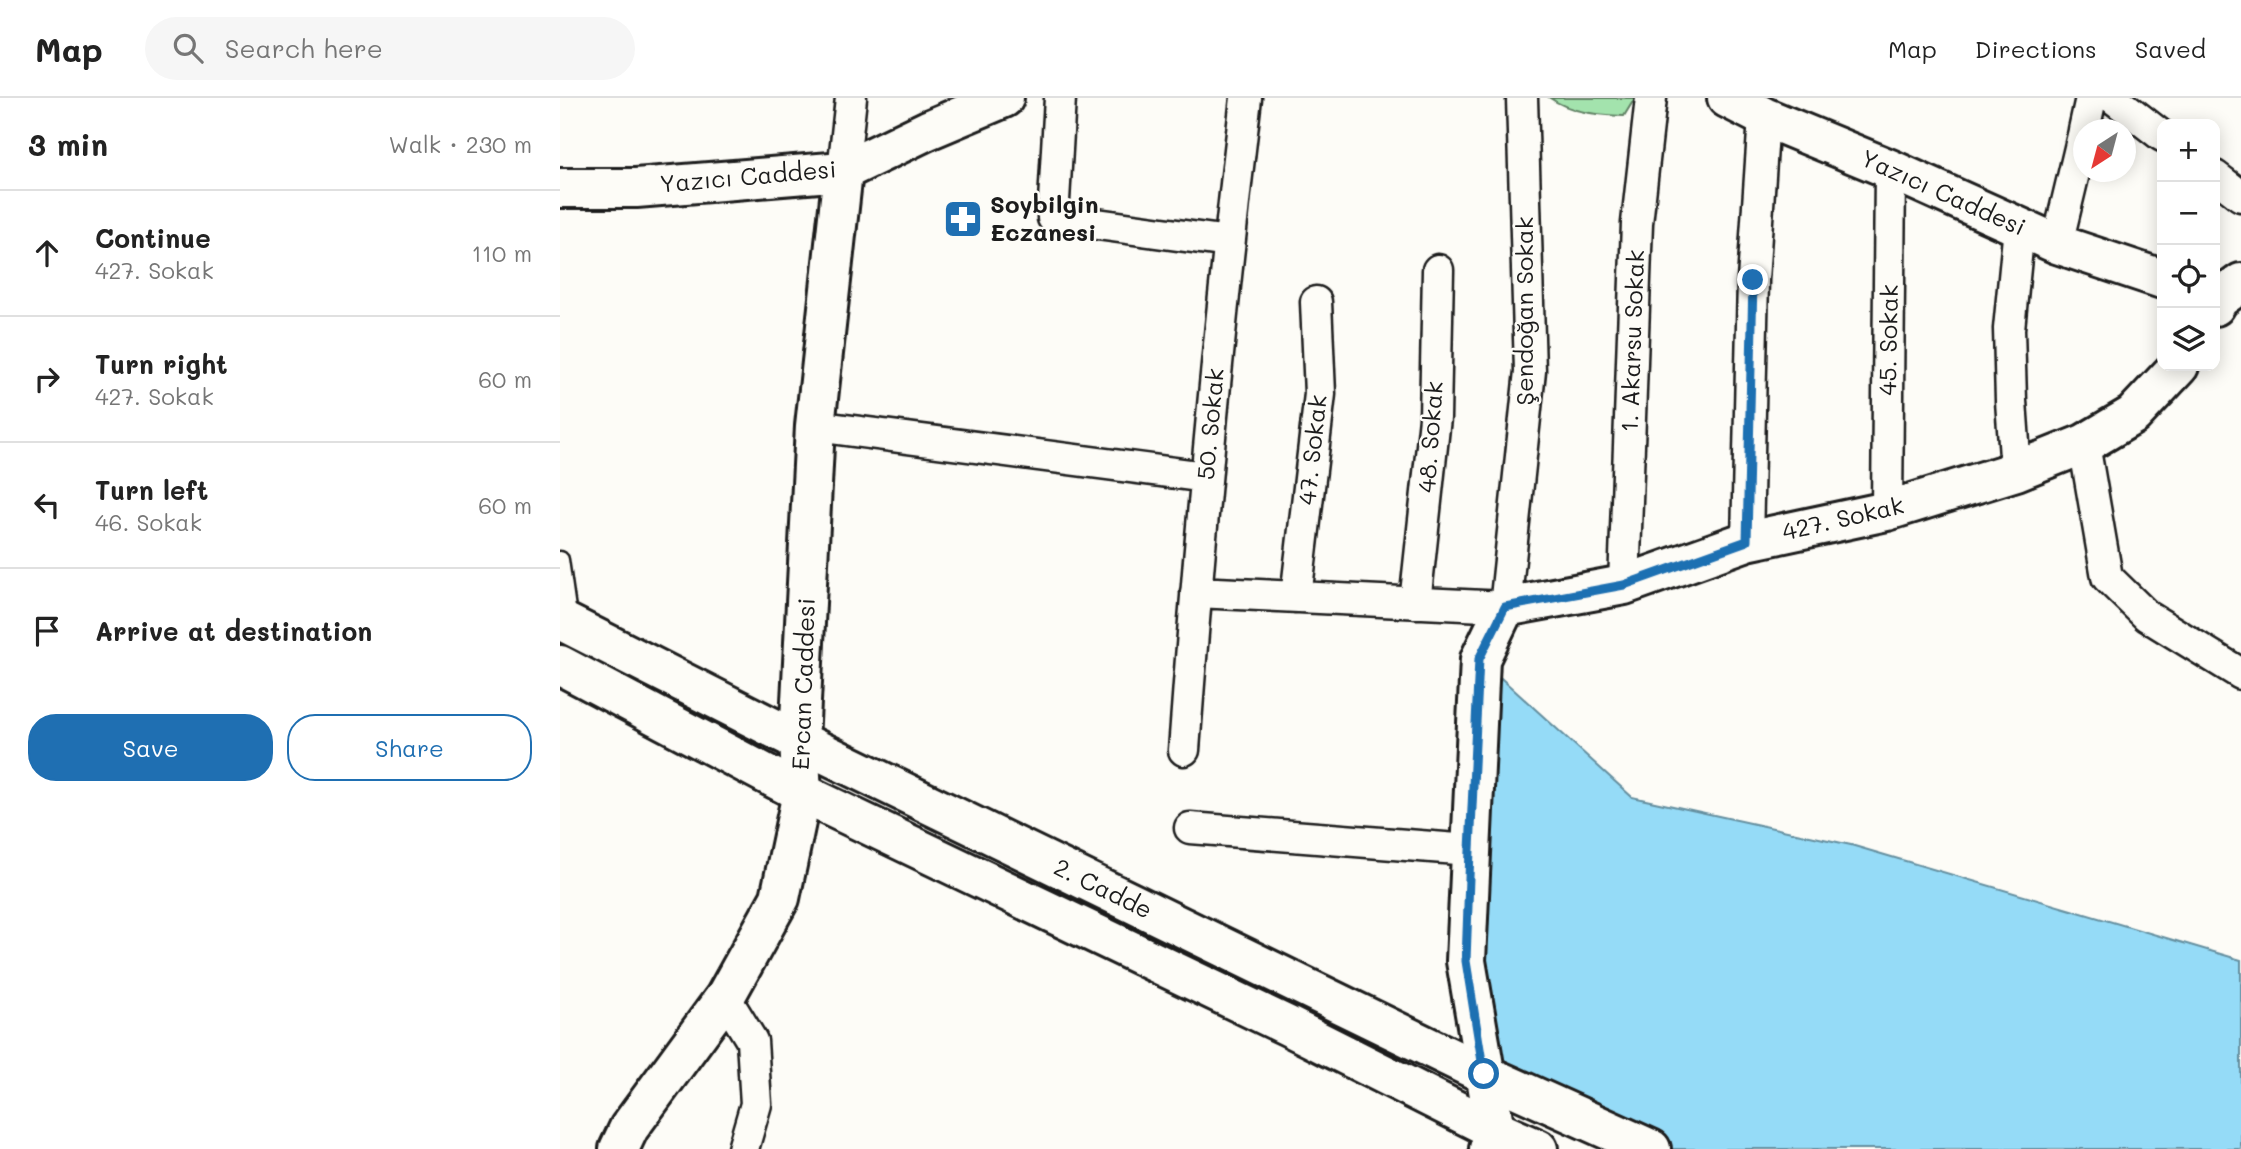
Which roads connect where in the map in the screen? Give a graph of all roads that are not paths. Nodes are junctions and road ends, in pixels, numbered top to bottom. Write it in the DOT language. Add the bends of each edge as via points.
graph roads {
  1 [pos="851,98"];
  2 [pos="1004,98"];
  3 [pos="1060,98"];
  4 [pos="1246,98"];
  5 [pos="1522,98"];
  6 [pos="1651,98"];
  7 [pos="1727,98"];
  8 [pos="2091,98"];
  9 [pos="2113,98"];
  10 [pos="1764,117"];
  11 [pos="2086,119"];
  12 [pos="2157,132"];
  13 [pos="1890,169"];
  14 [pos="843,171"];
  15 [pos="2073,176"];
  16 [pos="2220,180"];
  17 [pos="560,188"];
  18 [pos="2241,196"];
  19 [pos="2019,227"];
  20 [pos="1229,242"];
  21 [pos="2057,244"];
  22 [pos="1438,270"];
  23 [pos="2157,277"];
  24 [pos="1316,302"];
  25 [pos="2174,371"];
  26 [pos="815,426"];
  27 [pos="2084,444"];
  28 [pos="2016,471"];
  29 [pos="1206,477"];
  30 [pos="1887,511"];
  31 [pos="1747,541"];
  32 [pos="560,560"];
  33 [pos="1624,585"];
  34 [pos="1196,592"];
  35 [pos="1296,597"];
  36 [pos="1415,603"];
  37 [pos="1505,607"];
  38 [pos="565,623"];
  39 [pos="560,665"];
  40 [pos="2241,674"];
  41 [pos="799,741"];
  42 [pos="1184,750"];
  43 [pos="802,793"];
  44 [pos="1190,828"];
  45 [pos="1470,850"];
  46 [pos="725,997"];
  47 [pos="1484,1074"];
  48 [pos="1492,1139"];
  49 [pos="619,1149"];
  50 [pos="743,1149"];
  51 [pos="1538,1149"];
  52 [pos="1651,1149"];
  1 -- 14 [label="street"];
  2 -- 14 [label="main road, Yazıcı Caddesi"];
  3 -- 20 [label="street" via="1054,218"];
  4 -- 20 [label="street, 50. Sokak"];
  5 -- 37 [label="street, Şendoğan Sokak" via="1530,371"];
  6 -- 33 [label="street, 1. Akarsu Sokak" via="1637,223"];
  7 -- 10 [label="main road, Yazıcı Caddesi"];
  8 -- 11 [label="street"];
  9 -- 12 [label="street"];
  10 -- 13 [label="main road, Yazıcı Caddesi"];
  10 -- 31 [label="street" via="1753,280"];
  13 -- 19 [label="main road, Yazıcı Caddesi"];
  13 -- 30 [label="street, 45. Sokak"];
  14 -- 17 [label="main road, Yazıcı Caddesi" via="636,187"];
  14 -- 26 [label="main road, Ercan Caddesi"];
  15 -- 21 [label="street"];
  16 -- 18 [label="street"];
  19 -- 21 [label="main road, Yazıcı Caddesi"];
  19 -- 28 [label="street" via="2009,329"];
  20 -- 29 [label="street, 50. Sokak"];
  21 -- 23 [label="main road, Yazıcı Caddesi"];
  22 -- 36 [label="street, 48. Sokak" via="1435,418"];
  24 -- 35 [label="street, 47. Sokak" via="1321,394"];
  25 -- 27 [label="main road, 427. Sokak" via="2133,415"];
  26 -- 29 [label="street"];
  26 -- 41 [label="main road, Ercan Caddesi"];
  27 -- 28 [label="main road, 427. Sokak"];
  27 -- 40 [label="street" via="2106,577 2147,616"];
  28 -- 30 [label="main road, 427. Sokak"];
  29 -- 34 [label="street, 50. Sokak"];
  30 -- 31 [label="main road, 427. Sokak"];
  31 -- 33 [label="main road, 427. Sokak"];
  32 -- 38 [label="lane"];
  33 -- 37 [label="main road, 427. Sokak"];
  34 -- 35 [label="street"];
  34 -- 42 [label="street, 50. Sokak"];
  35 -- 36 [label="street"];
  36 -- 37 [label="street"];
  37 -- 45 [label="main road" via="1479,659"];
  38 -- 41 [label="main road, 2. Cadde"];
  39 -- 43 [label="main road, 2. Cadde"];
  41 -- 43 [label="main road, Ercan Caddesi"];
  41 -- 47 [label="main road, 2. Cadde"];
  43 -- 46 [label="main road, Ercan Caddesi" via="780,898"];
  43 -- 48 [label="main road, 2. Cadde" via="1288,1026"];
  44 -- 45 [label="street"];
  45 -- 47 [label="main road" via="1466,961"];
  46 -- 49 [label="main road, Ercan Caddesi" via="629,1128"];
  46 -- 50 [label="street" via="752,1041 756,1104"];
  47 -- 48 [label="main road"];
  47 -- 52 [label="main road, 2. Cadde"];
  48 -- 51 [label="main road, 2. Cadde"];
}
